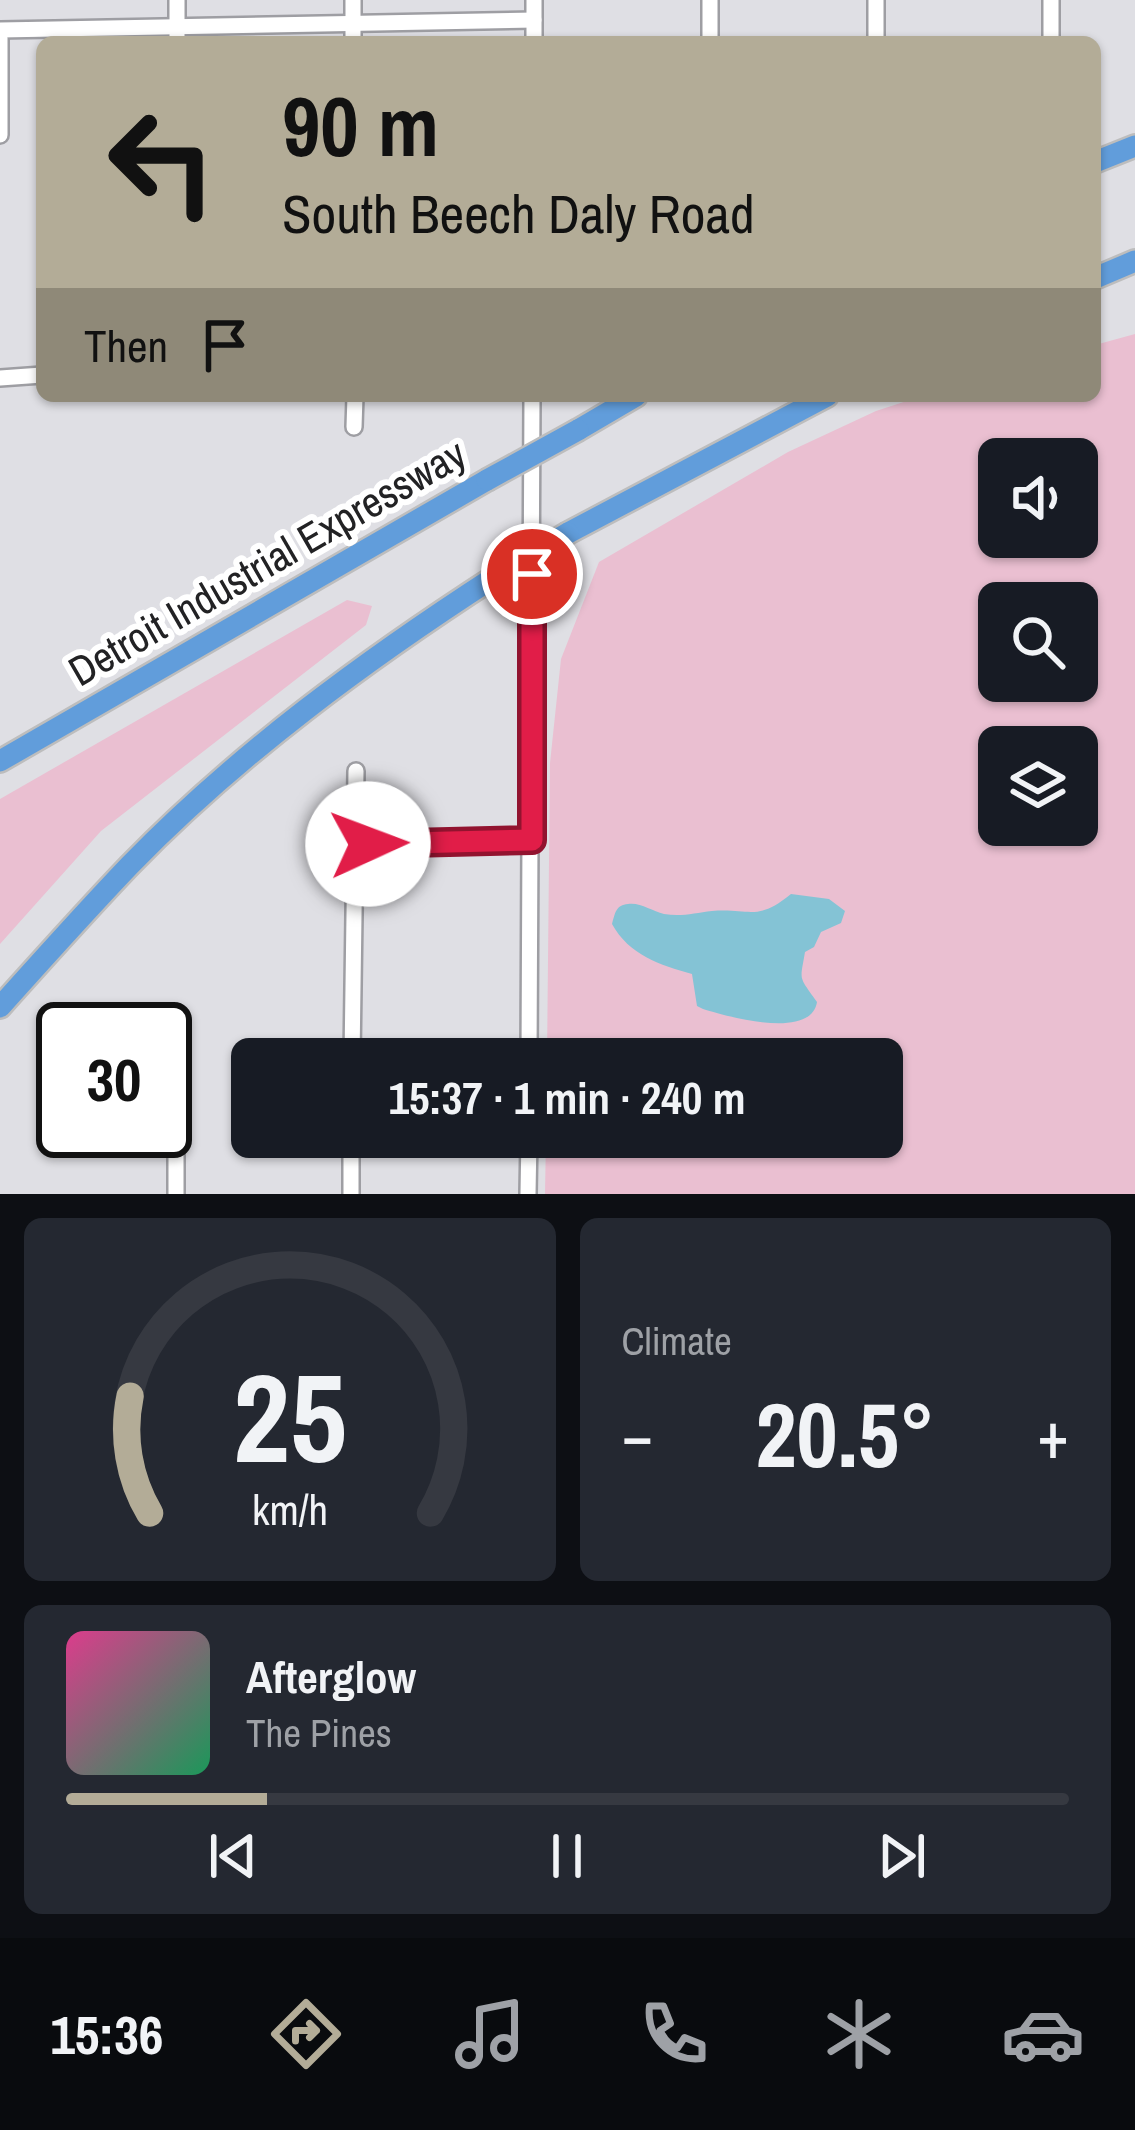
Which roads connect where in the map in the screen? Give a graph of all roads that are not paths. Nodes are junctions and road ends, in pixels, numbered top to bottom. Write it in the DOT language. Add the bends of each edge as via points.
graph roads {
  1 [pos="177,0"];
  2 [pos="353,0"];
  3 [pos="534,0"];
  4 [pos="710,0"];
  5 [pos="876,0"];
  6 [pos="1051,0"];
  7 [pos="534,20"];
  8 [pos="353,23"];
  9 [pos="0,34"];
  10 [pos="177,34"];
  11 [pos="353,36"];
  12 [pos="534,36"];
  13 [pos="710,36"];
  14 [pos="876,36"];
  15 [pos="1051,36"];
  16 [pos="0,135"];
  17 [pos="1135,146"];
  18 [pos="1101,160"];
  19 [pos="1135,261"];
  20 [pos="1101,275"];
  21 [pos="36,374"];
  22 [pos="0,377"];
  23 [pos="355,402"];
  24 [pos="532,402"];
  25 [pos="626,402"];
  26 [pos="816,402"];
  27 [pos="354,427"];
  28 [pos="0,760"];
  29 [pos="356,771"];
  30 [pos="532,840"];
  31 [pos="356,849"];
  32 [pos="0,1006"];
  33 [pos="352,1038"];
  34 [pos="530,1038"];
  35 [pos="176,1158"];
  36 [pos="351,1158"];
  37 [pos="529,1158"];
  38 [pos="176,1194"];
  39 [pos="351,1194"];
  40 [pos="528,1194"];
  1 -- 10 [label="street"];
  2 -- 8 [label="street"];
  3 -- 7 [label="street"];
  4 -- 13 [label="street"];
  5 -- 14 [label="street"];
  6 -- 15 [label="street"];
  7 -- 8 [label="street"];
  7 -- 12 [label="street"];
  8 -- 10 [label="street"];
  8 -- 11 [label="street"];
  9 -- 10 [label="street"];
  9 -- 16 [label="street"];
  17 -- 18 [label="highway"];
  19 -- 20 [label="highway"];
  21 -- 22 [label="street"];
  23 -- 27 [label="street"];
  24 -- 30 [label="street"];
  25 -- 28 [label="highway, Detroit Industrial Expressway, bridge"];
  26 -- 32 [label="highway, bridge" via="568,533 398,639 240,763 132,863"];
  29 -- 31 [label="street"];
  30 -- 31 [label="street"];
  30 -- 34 [label="street"];
  31 -- 33 [label="street"];
  35 -- 38 [label="street"];
  36 -- 39 [label="street"];
  37 -- 40 [label="street"];
}
